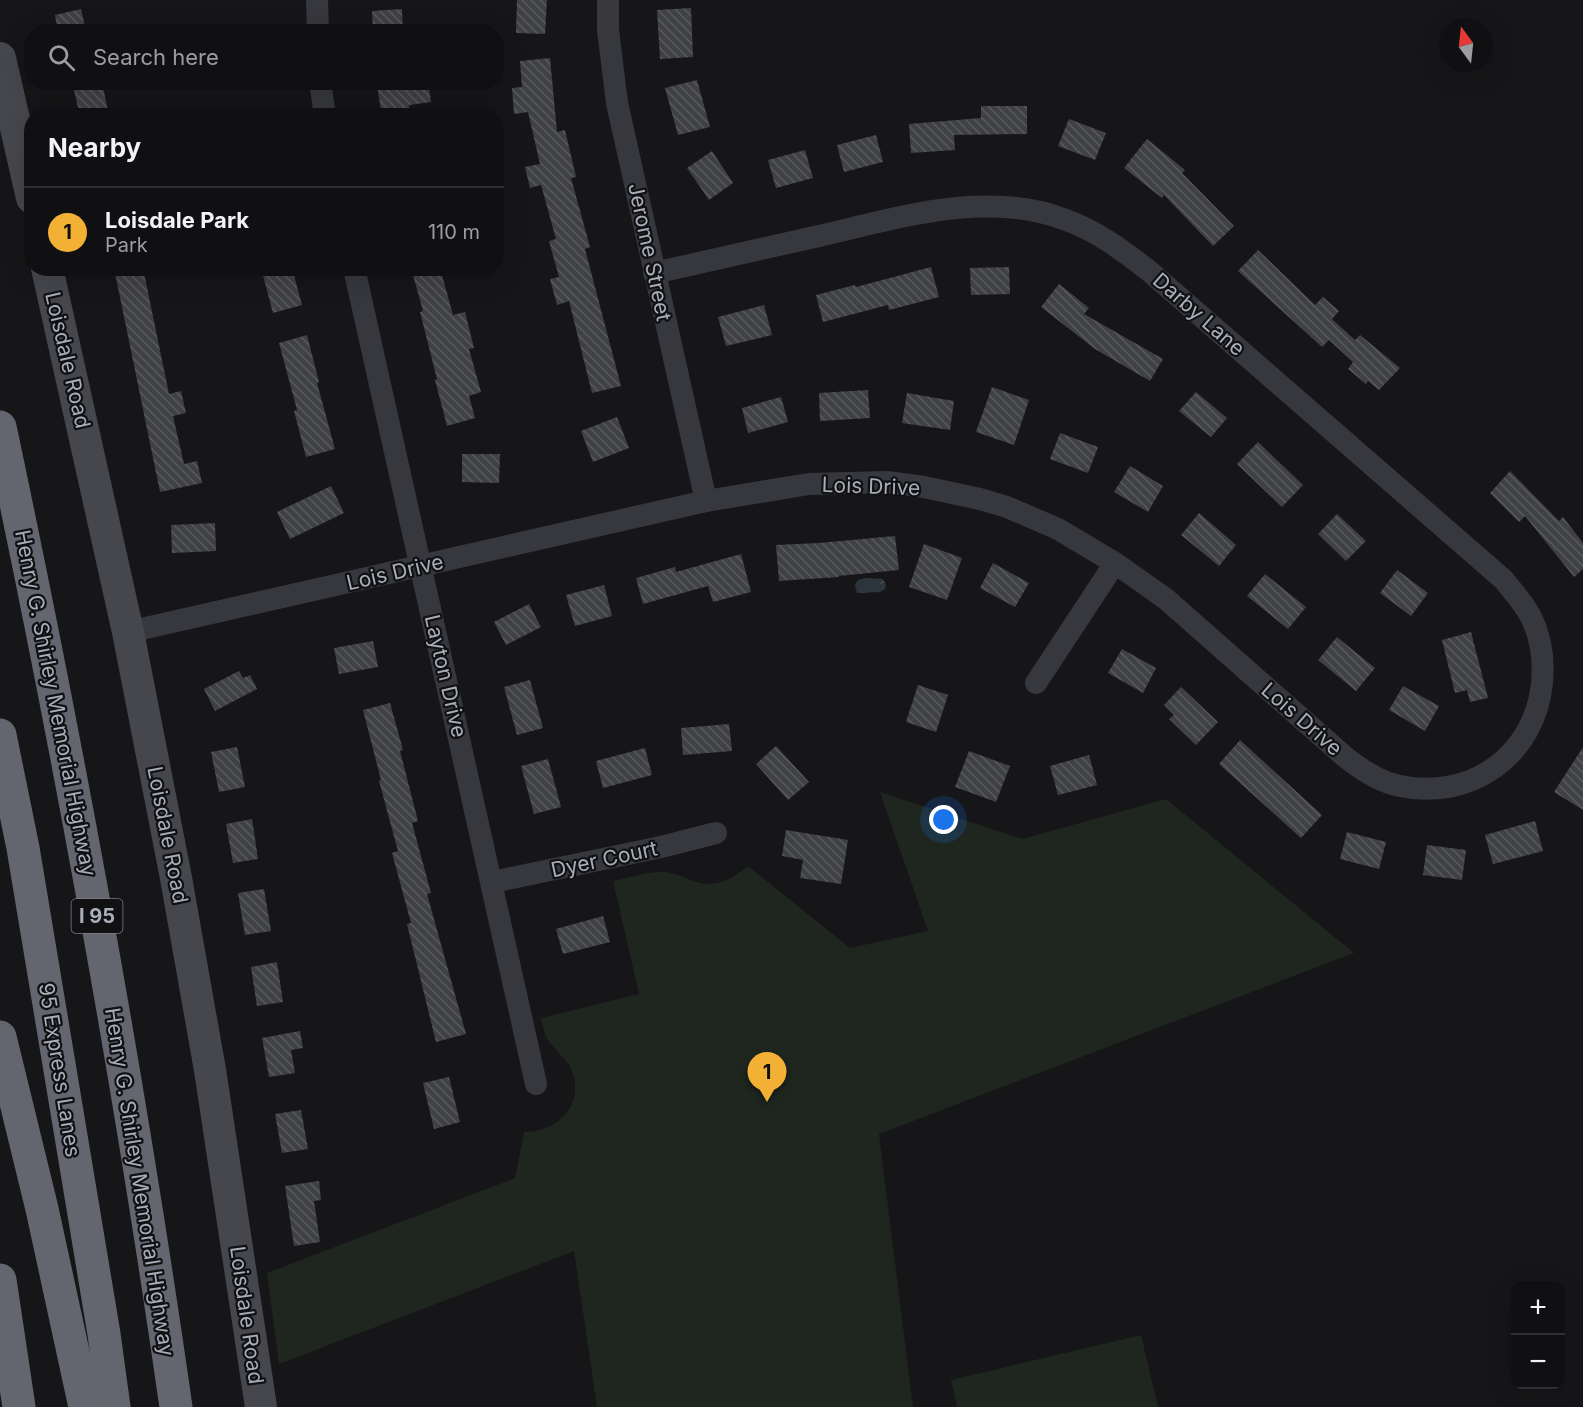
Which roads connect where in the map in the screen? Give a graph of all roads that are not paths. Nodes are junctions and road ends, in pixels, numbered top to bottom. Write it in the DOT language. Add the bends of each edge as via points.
graph roads {
  1 [pos="317,0"];
  2 [pos="608,0"];
  3 [pos="318,24"];
  4 [pos="0,58"];
  5 [pos="321,90"];
  6 [pos="323,108"];
  7 [pos="24,163"];
  8 [pos="654,273"];
  9 [pos="49,276"];
  10 [pos="356,276"];
  11 [pos="0,427"];
  12 [pos="706,501"];
  13 [pos="1115,563"];
  14 [pos="421,566"];
  15 [pos="128,632"];
  16 [pos="1036,683"];
  17 [pos="0,735"];
  18 [pos="1521,743"];
  19 [pos="716,833"];
  20 [pos="492,882"];
  21 [pos="0,1037"];
  22 [pos="536,1084"];
  23 [pos="0,1280"];
  24 [pos="20,1407"];
  25 [pos="85,1407"];
  26 [pos="114,1407"];
  27 [pos="176,1407"];
  28 [pos="261,1407"];
  1 -- 3 [label="street"];
  2 -- 8 [label="street, Jerome Street" via="617,103"];
  4 -- 7 [label="main road"];
  5 -- 6 [label="street"];
  8 -- 12 [label="street, Jerome Street"];
  8 -- 18 [label="street, Darby Lane" via="921,213 980,206 1066,219 1107,239 1148,270 1495,573 1524,604 1532,618 1544,666 1541,698"];
  9 -- 15 [label="main road, Loisdale Road"];
  10 -- 14 [label="street, Layton Drive"];
  11 -- 27 [label="highway, Henry G. Shirley Memorial Highway / I 95" via="104,956"];
  12 -- 13 [label="street, Lois Drive" via="809,484 887,482 924,487 980,499 1034,517"];
  12 -- 14 [label="street, Lois Drive"];
  13 -- 16 [label="street"];
  13 -- 18 [label="street, Lois Drive" via="1166,599 1344,756 1383,781 1397,786 1446,788 1492,770"];
  14 -- 15 [label="street, Lois Drive"];
  14 -- 20 [label="street, Layton Drive"];
  15 -- 28 [label="main road, Loisdale Road" via="210,1070"];
  17 -- 26 [label="highway, 95 Express Lanes" via="23,848"];
  19 -- 20 [label="street, Dyer Court"];
  20 -- 22 [label="street, Layton Drive"];
  21 -- 25 [label="highway"];
  23 -- 24 [label="highway"];
}
